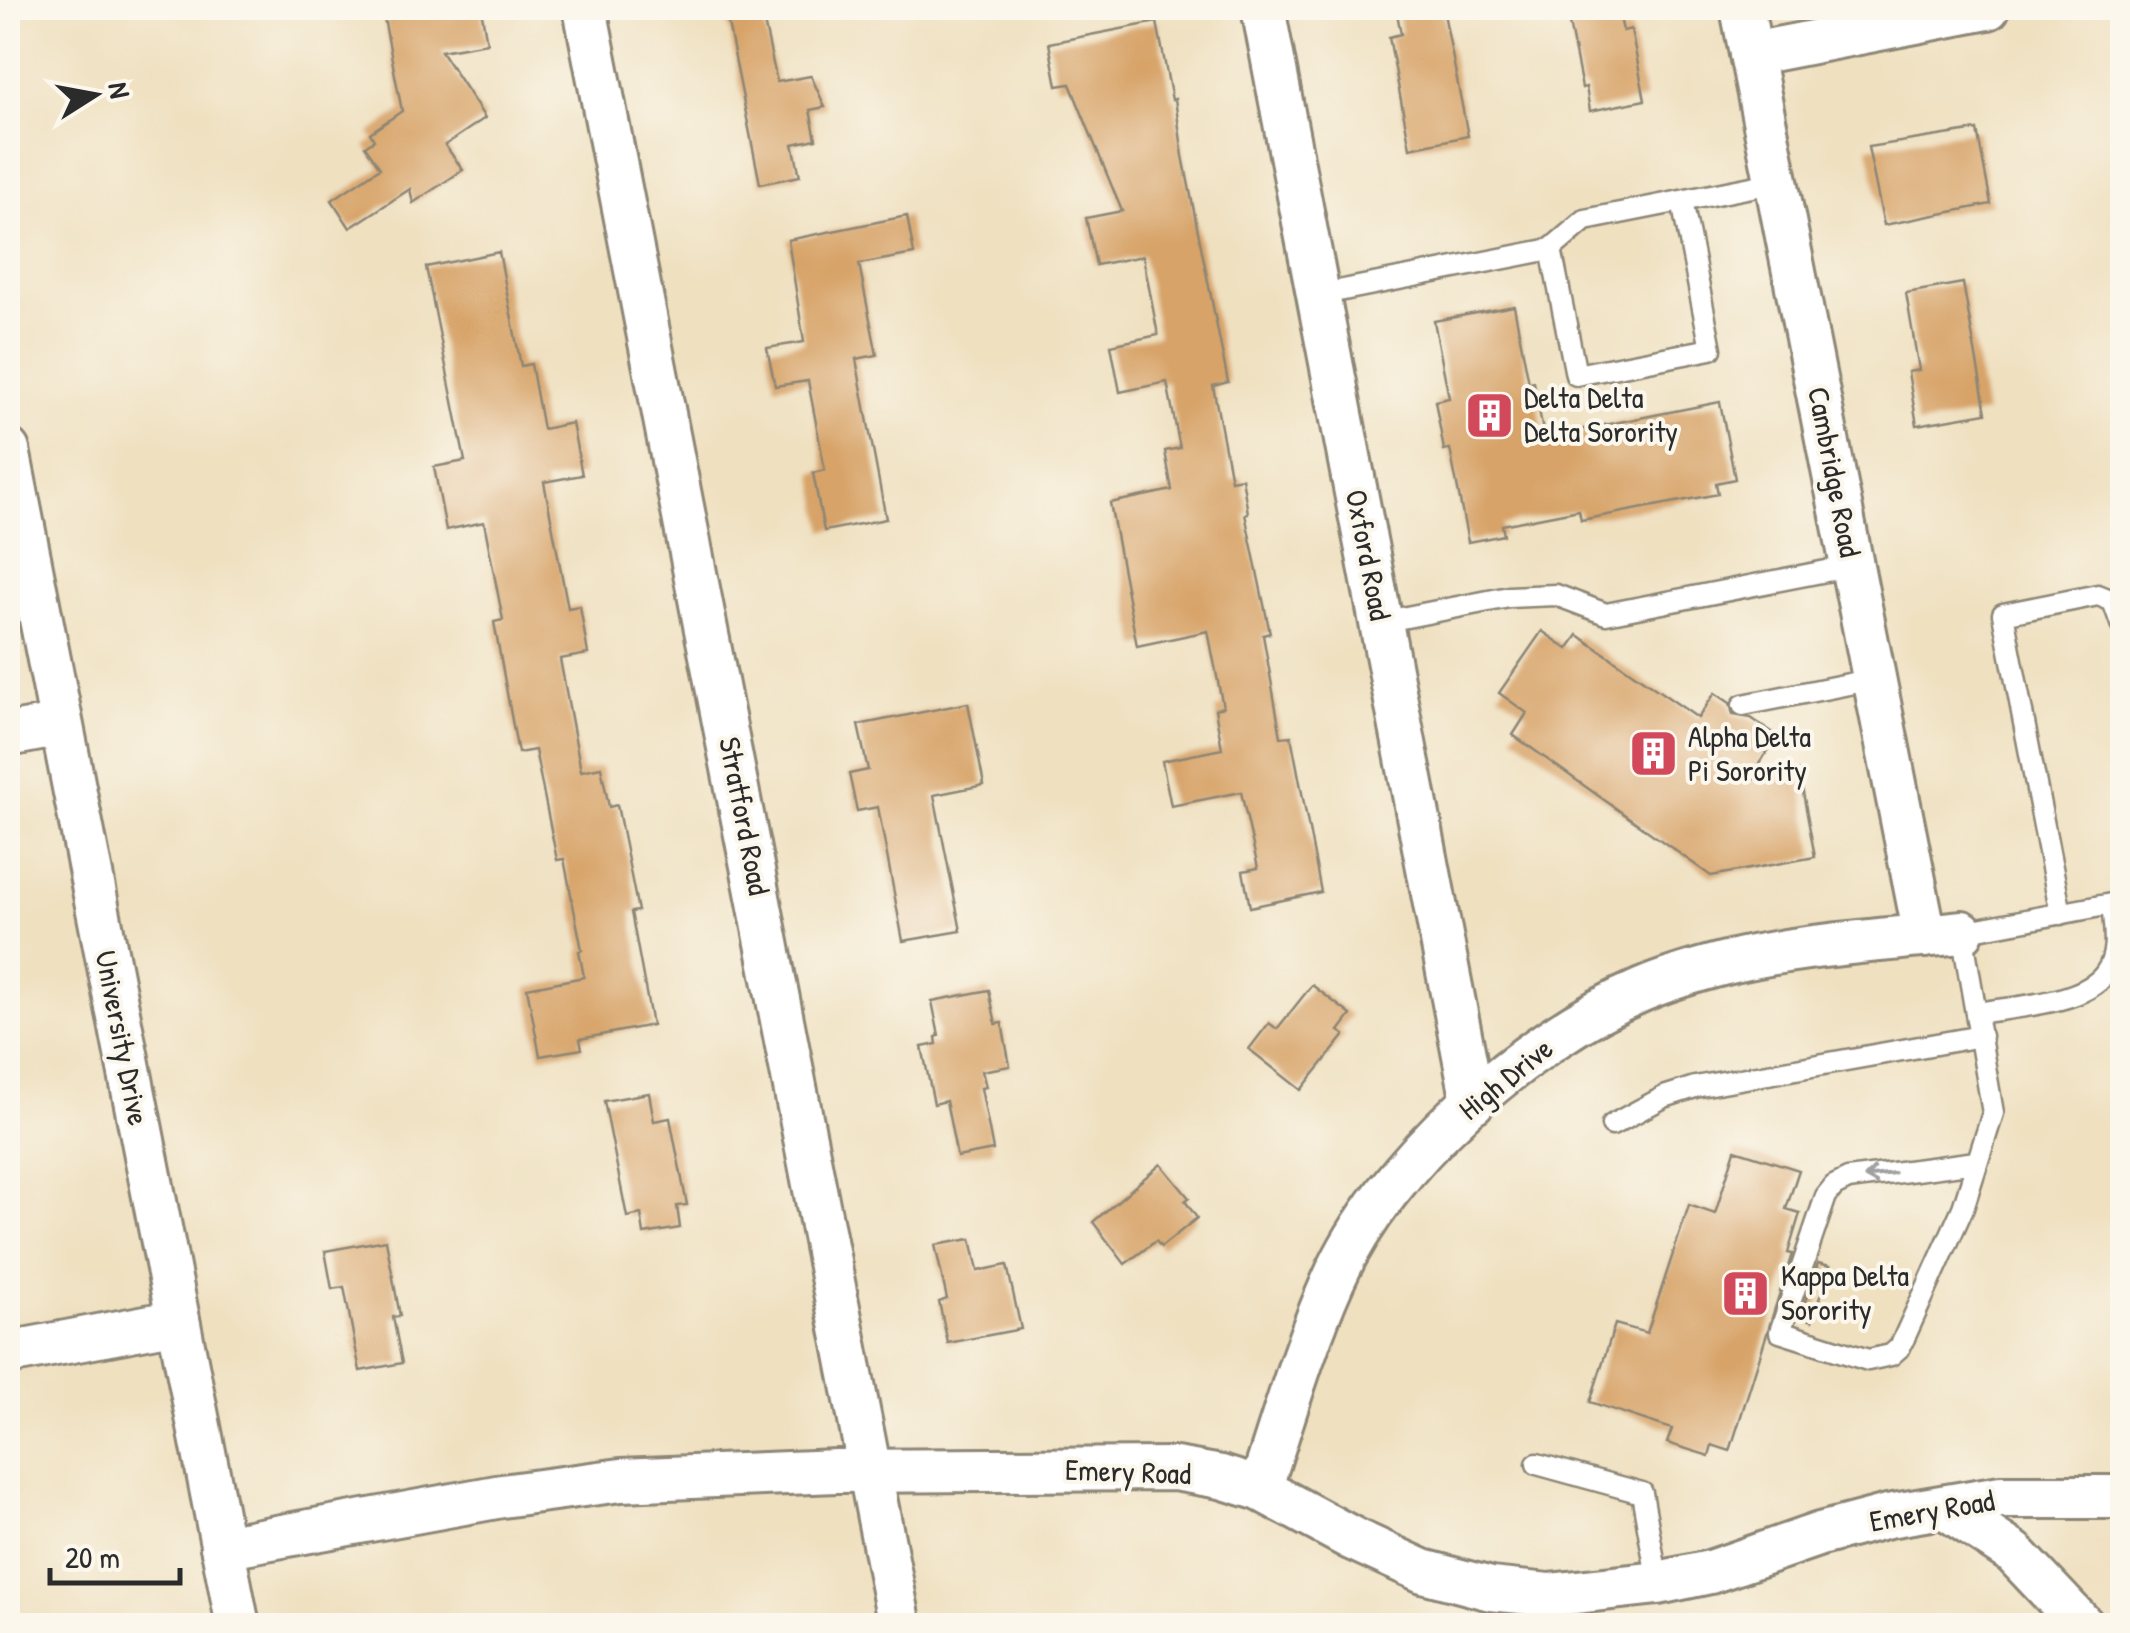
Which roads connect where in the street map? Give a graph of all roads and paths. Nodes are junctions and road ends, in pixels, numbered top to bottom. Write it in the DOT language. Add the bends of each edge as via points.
graph roads {
  1 [pos="585,8"];
  2 [pos="1263,8"];
  3 [pos="1742,8"];
  4 [pos="1988,8"];
  5 [pos="1752,54"];
  6 [pos="1777,182"];
  7 [pos="1682,201"];
  8 [pos="1551,249"];
  9 [pos="1318,295"];
  10 [pos="8,450"];
  11 [pos="1852,566"];
  12 [pos="1381,622"];
  13 [pos="2122,626"];
  14 [pos="1874,679"];
  15 [pos="1742,705"];
  16 [pos="61,725"];
  17 [pos="8,735"];
  18 [pos="2117,903"];
  19 [pos="2061,914"];
  20 [pos="1944,934"];
  21 [pos="1978,1013"];
  22 [pos="1981,1036"];
  23 [pos="1473,1102"];
  24 [pos="1612,1125"];
  25 [pos="1976,1162"];
  26 [pos="178,1321"];
  27 [pos="8,1353"];
  28 [pos="1537,1464"];
  29 [pos="872,1470"];
  30 [pos="1260,1489"];
  31 [pos="2122,1498"];
  32 [pos="1946,1508"];
  33 [pos="222,1548"];
  34 [pos="1658,1583"];
  35 [pos="238,1626"];
  36 [pos="900,1626"];
  37 [pos="2083,1626"];
  1 -- 29 [label="street, Stratford Road"];
  2 -- 9 [label="street, Oxford Road"];
  3 -- 5 [label="street, Cambridge Road"];
  4 -- 5 [label="street"];
  5 -- 6 [label="street, Cambridge Road"];
  6 -- 7 [label="lane"];
  6 -- 11 [label="street, Cambridge Road"];
  7 -- 8 [label="lane" via="1585,220"];
  7 -- 8 [label="lane" via="1712,348 1576,376"];
  8 -- 9 [label="lane"];
  9 -- 12 [label="street, Oxford Road"];
  10 -- 16 [label="street, University Drive"];
  11 -- 12 [label="lane" via="1606,614 1556,596 1509,597"];
  11 -- 14 [label="street, Cambridge Road"];
  12 -- 23 [label="street, Oxford Road"];
  13 -- 19 [label="lane" via="2114,601 2098,595 2003,614"];
  14 -- 15 [label="lane"];
  14 -- 20 [label="street, Cambridge Road"];
  16 -- 17 [label="street"];
  16 -- 26 [label="street, University Drive"];
  18 -- 19 [label="lane"];
  18 -- 21 [label="lane" via="2113,955 2096,982 2063,999"];
  19 -- 20 [label="lane"];
  20 -- 21 [label="lane"];
  20 -- 23 [label="street, High Drive" via="1774,953 1641,990 1535,1052"];
  21 -- 22 [label="lane"];
  22 -- 24 [label="lane" via="1695,1087"];
  22 -- 25 [label="lane" via="1993,1114"];
  23 -- 30 [label="street, High Drive" via="1375,1210 1334,1279"];
  25 -- 25 [label="lane, one-way" via="1834,1186 1780,1332 1868,1360 1891,1355 1964,1208"];
  26 -- 27 [label="street"];
  26 -- 33 [label="street, University Drive"];
  28 -- 34 [label="lane" via="1642,1493"];
  29 -- 30 [label="street, Emery Road" via="1175,1468"];
  29 -- 33 [label="street, Emery Road" via="621,1480"];
  29 -- 36 [label="street, Stratford Road"];
  30 -- 34 [label="street, Emery Road" via="1422,1571 1490,1589 1550,1595"];
  31 -- 32 [label="street, Emery Road" via="2001,1497"];
  32 -- 34 [label="street, Emery Road" via="1888,1516"];
  32 -- 37 [label="street" via="2014,1552"];
  33 -- 35 [label="street, University Drive"];
}
